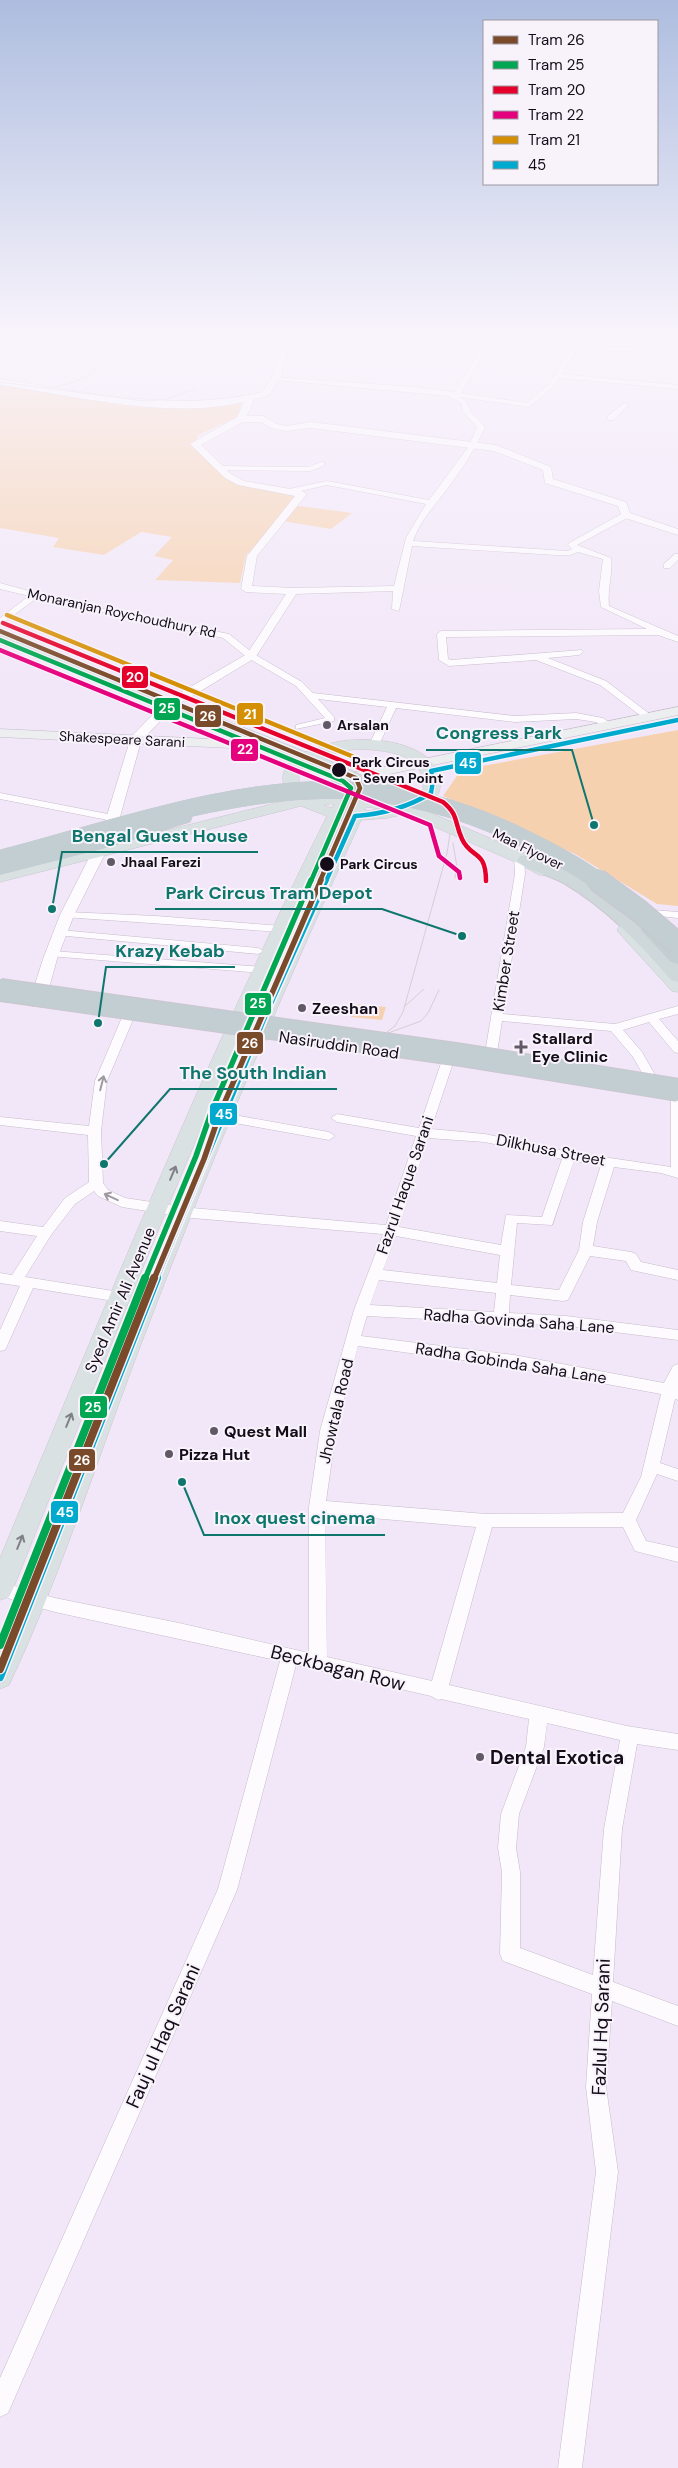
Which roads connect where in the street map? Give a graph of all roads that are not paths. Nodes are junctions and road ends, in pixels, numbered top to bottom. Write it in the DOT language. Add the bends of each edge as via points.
graph roads {
  1 [pos="205,453"];
  2 [pos="468,453"];
  3 [pos="509,453"];
  4 [pos="321,464"];
  5 [pos="220,468"];
  6 [pos="292,491"];
  7 [pos="431,503"];
  8 [pos="626,515"];
  9 [pos="678,532"];
  10 [pos="411,543"];
  11 [pos="576,549"];
  12 [pos="678,556"];
  13 [pos="667,566"];
  14 [pos="0,586"];
  15 [pos="398,588"];
  16 [pos="293,591"];
  17 [pos="36,595"];
  18 [pos="396,610"];
  19 [pos="0,622"];
  20 [pos="659,632"];
  21 [pos="0,636"];
  22 [pos="678,639"];
  23 [pos="580,652"];
  24 [pos="251,656"];
  25 [pos="538,657"];
  26 [pos="313,696"];
  27 [pos="170,704"];
  28 [pos="394,705"];
  29 [pos="678,711"];
  30 [pos="648,717"];
  31 [pos="678,720"];
  32 [pos="608,725"];
  33 [pos="299,727"];
  34 [pos="0,733"];
  35 [pos="135,740"];
  36 [pos="374,745"];
  37 [pos="279,748"];
  38 [pos="304,759"];
  39 [pos="427,767"];
  40 [pos="352,778"];
  41 [pos="0,796"];
  42 [pos="300,798"];
  43 [pos="354,800"];
  44 [pos="419,801"];
  45 [pos="336,813"];
  46 [pos="355,816"];
  47 [pos="113,818"];
  48 [pos="183,818"];
  49 [pos="108,835"];
  50 [pos="99,852"];
  51 [pos="523,858"];
  52 [pos="0,860"];
  53 [pos="0,869"];
  54 [pos="0,877"];
  55 [pos="610,894"];
  56 [pos="654,913"];
  57 [pos="68,915"];
  58 [pos="678,915"];
  59 [pos="281,929"];
  60 [pos="60,933"];
  61 [pos="678,933"];
  62 [pos="678,944"];
  63 [pos="258,951"];
  64 [pos="53,954"];
  65 [pos="678,958"];
  66 [pos="263,970"];
  67 [pos="678,976"];
  68 [pos="678,987"];
  69 [pos="0,990"];
  70 [pos="0,999"];
  71 [pos="37,1004"];
  72 [pos="678,1010"];
  73 [pos="129,1015"];
  74 [pos="498,1017"];
  75 [pos="651,1017"];
  76 [pos="616,1028"];
  77 [pos="234,1031"];
  78 [pos="258,1034"];
  79 [pos="678,1049"];
  80 [pos="448,1060"];
  81 [pos="221,1063"];
  82 [pos="489,1065"];
  83 [pos="246,1066"];
  84 [pos="673,1091"];
  85 [pos="223,1117"];
  86 [pos="336,1118"];
  87 [pos="0,1121"];
  88 [pos="95,1131"];
  89 [pos="423,1133"];
  90 [pos="330,1136"];
  91 [pos="570,1156"];
  92 [pos="609,1162"];
  93 [pos="678,1174"];
  94 [pos="96,1184"];
  95 [pos="158,1207"];
  96 [pos="183,1211"];
  97 [pos="0,1226"];
  98 [pos="391,1230"];
  99 [pos="46,1232"];
  100 [pos="586,1250"];
  101 [pos="506,1251"];
  102 [pos="374,1274"];
  103 [pos="678,1275"];
  104 [pos="0,1278"];
  105 [pos="23,1281"];
  106 [pos="503,1289"];
  107 [pos="120,1297"];
  108 [pos="361,1310"];
  109 [pos="502,1318"];
  110 [pos="678,1335"];
  111 [pos="352,1340"];
  112 [pos="0,1346"];
  113 [pos="678,1370"];
  114 [pos="673,1392"];
  115 [pos="652,1466"];
  116 [pos="678,1475"];
  117 [pos="317,1507"];
  118 [pos="628,1520"];
  119 [pos="486,1521"];
  120 [pos="678,1555"];
  121 [pos="0,1587"];
  122 [pos="33,1599"];
  123 [pos="290,1655"];
  124 [pos="318,1663"];
  125 [pos="0,1677"];
  126 [pos="438,1692"];
  127 [pos="539,1712"];
  128 [pos="630,1734"];
  129 [pos="678,1742"];
  130 [pos="602,1989"];
  131 [pos="678,2016"];
  132 [pos="0,2405"];
  133 [pos="570,2468"];
  1 -- 5 [label="street"];
  2 -- 7 [label="street"];
  3 -- 8 [label="street" via="548,469 548,481 622,504"];
  4 -- 5 [label="street" via="310,470"];
  5 -- 6 [label="street" via="241,483"];
  6 -- 7 [label="street" via="327,483"];
  6 -- 16 [label="street" via="302,494 252,556 246,589"];
  7 -- 10 [label="street" via="410,538"];
  8 -- 9 [label="street"];
  8 -- 11 [label="street" via="572,544"];
  10 -- 11 [label="street" via="556,553 570,553"];
  10 -- 15 [label="street"];
  11 -- 20 [label="street" via="606,558 605,608"];
  12 -- 13 [label="street"];
  14 -- 17 [label="street, Monaranjan Roychoudhury Rd"];
  15 -- 16 [label="street"];
  15 -- 18 [label="street"];
  16 -- 24 [label="street"];
  17 -- 19 [label="street"];
  17 -- 24 [label="street, Monaranjan Roychoudhury Rd" via="226,636"];
  20 -- 22 [label="street"];
  20 -- 25 [label="street" via="441,634 444,660 449,663"];
  21 -- 27 [label="main road"];
  23 -- 25 [label="street"];
  24 -- 26 [label="street, Monaranjan Roychoudhury Rd"];
  24 -- 27 [label="street"];
  25 -- 30 [label="street" via="603,683"];
  26 -- 28 [label="street"];
  26 -- 33 [label="street, Monaranjan Roychoudhury Rd" via="331,719"];
  27 -- 35 [label="street"];
  27 -- 37 [label="main road"];
  28 -- 32 [label="street" via="515,719 548,716 599,718"];
  28 -- 36 [label="street"];
  29 -- 30 [label="main road"];
  30 -- 32 [label="main road"];
  31 -- 39 [label="main road"];
  32 -- 39 [label="main road"];
  34 -- 35 [label="main road, Shakespeare Sarani"];
  35 -- 37 [label="main road, Shakespeare Sarani"];
  35 -- 47 [label="street"];
  36 -- 38 [label="main road" via="336,746"];
  36 -- 39 [label="main road" via="410,754"];
  37 -- 38 [label="main road" via="285,754"];
  38 -- 40 [label="main road"];
  38 -- 42 [label="main road" via="291,774 291,783"];
  39 -- 40 [label="main road"];
  39 -- 44 [label="main road" via="433,782"];
  40 -- 42 [label="main road"];
  40 -- 43 [label="main road" via="364,787"];
  40 -- 44 [label="highway, Maa Flyover"];
  41 -- 47 [label="street"];
  42 -- 43 [label="main road"];
  42 -- 45 [label="main road"];
  42 -- 48 [label="main road"];
  42 -- 50 [label="main road"];
  43 -- 44 [label="main road"];
  43 -- 45 [label="main road, Syed Amir Ali Avenue"];
  43 -- 46 [label="main road, Syed Amir Ali Avenue"];
  44 -- 46 [label="main road" via="384,814"];
  44 -- 51 [label="main road"];
  44 -- 55 [label="highway, Maa Flyover" via="538,852"];
  44 -- 56 [label="main road, Maa Flyover" via="580,863"];
  45 -- 46 [label="main road"];
  45 -- 59 [label="main road, Syed Amir Ali Avenue"];
  46 -- 78 [label="main road, Syed Amir Ali Avenue"];
  47 -- 49 [label="street"];
  48 -- 49 [label="main road"];
  48 -- 53 [label="highway"];
  49 -- 52 [label="main road"];
  50 -- 54 [label="main road"];
  50 -- 57 [label="street"];
  51 -- 67 [label="highway, Maa Flyover" via="546,866 609,906 641,934"];
  51 -- 68 [label="main road" via="619,922"];
  51 -- 74 [label="street, Kimber Street"];
  52 -- 62 [label="highway, bridge" via="153,819 252,797 327,790 396,795 444,805 573,863 620,893"];
  55 -- 65 [label="highway, Maa Flyover"];
  56 -- 58 [label="street"];
  56 -- 61 [label="main road, Maa Flyover"];
  57 -- 59 [label="street"];
  57 -- 60 [label="street"];
  59 -- 66 [label="main road, Syed Amir Ali Avenue"];
  60 -- 63 [label="street"];
  60 -- 64 [label="street"];
  64 -- 66 [label="street"];
  64 -- 71 [label="street"];
  66 -- 77 [label="main road, Syed Amir Ali Avenue"];
  69 -- 84 [label="highway, bridge" via="454,1054"];
  70 -- 71 [label="main road, Nasiruddin Road"];
  71 -- 73 [label="main road, Nasiruddin Road"];
  72 -- 75 [label="street"];
  73 -- 77 [label="main road, Nasiruddin Road"];
  88 -- 73 [label="street, one-way" via="101,1081"];
  74 -- 76 [label="street"];
  74 -- 82 [label="street, Kimber Street"];
  75 -- 76 [label="street"];
  75 -- 79 [label="street"];
  76 -- 84 [label="street"];
  77 -- 78 [label="main road, Nasiruddin Road"];
  77 -- 81 [label="main road, Syed Amir Ali Avenue"];
  78 -- 80 [label="main road, Nasiruddin Road"];
  78 -- 83 [label="main road, Syed Amir Ali Avenue"];
  80 -- 82 [label="main road, Nasiruddin Road"];
  80 -- 89 [label="street, Fazrul Haque Sarani"];
  81 -- 83 [label="main road"];
  95 -- 81 [label="main road, Syed Amir Ali Avenue, one-way"];
  82 -- 84 [label="main road, Nasiruddin Road"];
  83 -- 85 [label="main road, Syed Amir Ali Avenue"];
  84 -- 93 [label="street"];
  85 -- 90 [label="street"];
  85 -- 96 [label="main road, Syed Amir Ali Avenue"];
  86 -- 89 [label="street"];
  87 -- 88 [label="street"];
  88 -- 94 [label="street"];
  89 -- 91 [label="street, Dilkhusa Street" via="485,1138"];
  89 -- 98 [label="street, Fazrul Haque Sarani"];
  91 -- 92 [label="street, Dilkhusa Street"];
  91 -- 101 [label="street" via="547,1222 511,1218"];
  92 -- 93 [label="street, Dilkhusa Street"];
  92 -- 100 [label="street" via="590,1222"];
  95 -- 94 [label="street, one-way" via="122,1202 103,1193"];
  94 -- 99 [label="street" via="70,1202"];
  95 -- 96 [label="street, Syed Amir Ali Avenue"];
  95 -- 107 [label="main road, Syed Amir Ali Avenue"];
  96 -- 98 [label="street"];
  96 -- 122 [label="main road, Syed Amir Ali Avenue"];
  97 -- 99 [label="street"];
  98 -- 101 [label="street"];
  98 -- 102 [label="street, Fazrul Haque Sarani"];
  99 -- 105 [label="street"];
  100 -- 103 [label="street" via="630,1257 636,1266"];
  100 -- 106 [label="street" via="563,1296"];
  101 -- 106 [label="street"];
  102 -- 106 [label="street"];
  102 -- 108 [label="street, Fazrul Haque Sarani"];
  104 -- 105 [label="street"];
  105 -- 107 [label="street"];
  105 -- 112 [label="street"];
  106 -- 109 [label="street"];
  121 -- 107 [label="main road, Syed Amir Ali Avenue, one-way"];
  108 -- 109 [label="street, Radha Govinda Saha Lane"];
  108 -- 111 [label="street, Jhowtala Road"];
  109 -- 110 [label="street, Radha Govinda Saha Lane" via="566,1320"];
  111 -- 114 [label="street, Radha Gobinda Saha Lane" via="514,1361"];
  111 -- 117 [label="street, Jhowtala Road" via="328,1431"];
  113 -- 114 [label="street"];
  114 -- 115 [label="street"];
  115 -- 116 [label="street"];
  115 -- 118 [label="street"];
  117 -- 119 [label="street"];
  117 -- 124 [label="street, Jhowtala Road"];
  118 -- 119 [label="street"];
  118 -- 120 [label="street" via="641,1546"];
  119 -- 126 [label="street"];
  121 -- 122 [label="street, Beckbagan Row"];
  122 -- 123 [label="street, Beckbagan Row"];
  122 -- 125 [label="main road, Syed Amir Ali Avenue"];
  123 -- 124 [label="street, Beckbagan Row"];
  123 -- 132 [label="street, Fauj ul Haq Sarani" via="227,1890"];
  124 -- 126 [label="street, Beckbagan Row"];
  126 -- 127 [label="street, Beckbagan Row"];
  127 -- 128 [label="street, Beckbagan Row"];
  127 -- 130 [label="street" via="535,1747 510,1814 507,1848 511,1872 510,1954"];
  128 -- 129 [label="street, Beckbagan Row"];
  128 -- 130 [label="street, Fazlul Hq Sarani" via="613,1829"];
  130 -- 131 [label="street"];
  130 -- 133 [label="street, Fazlul Hq Sarani" via="596,2087 607,2172"];
}
